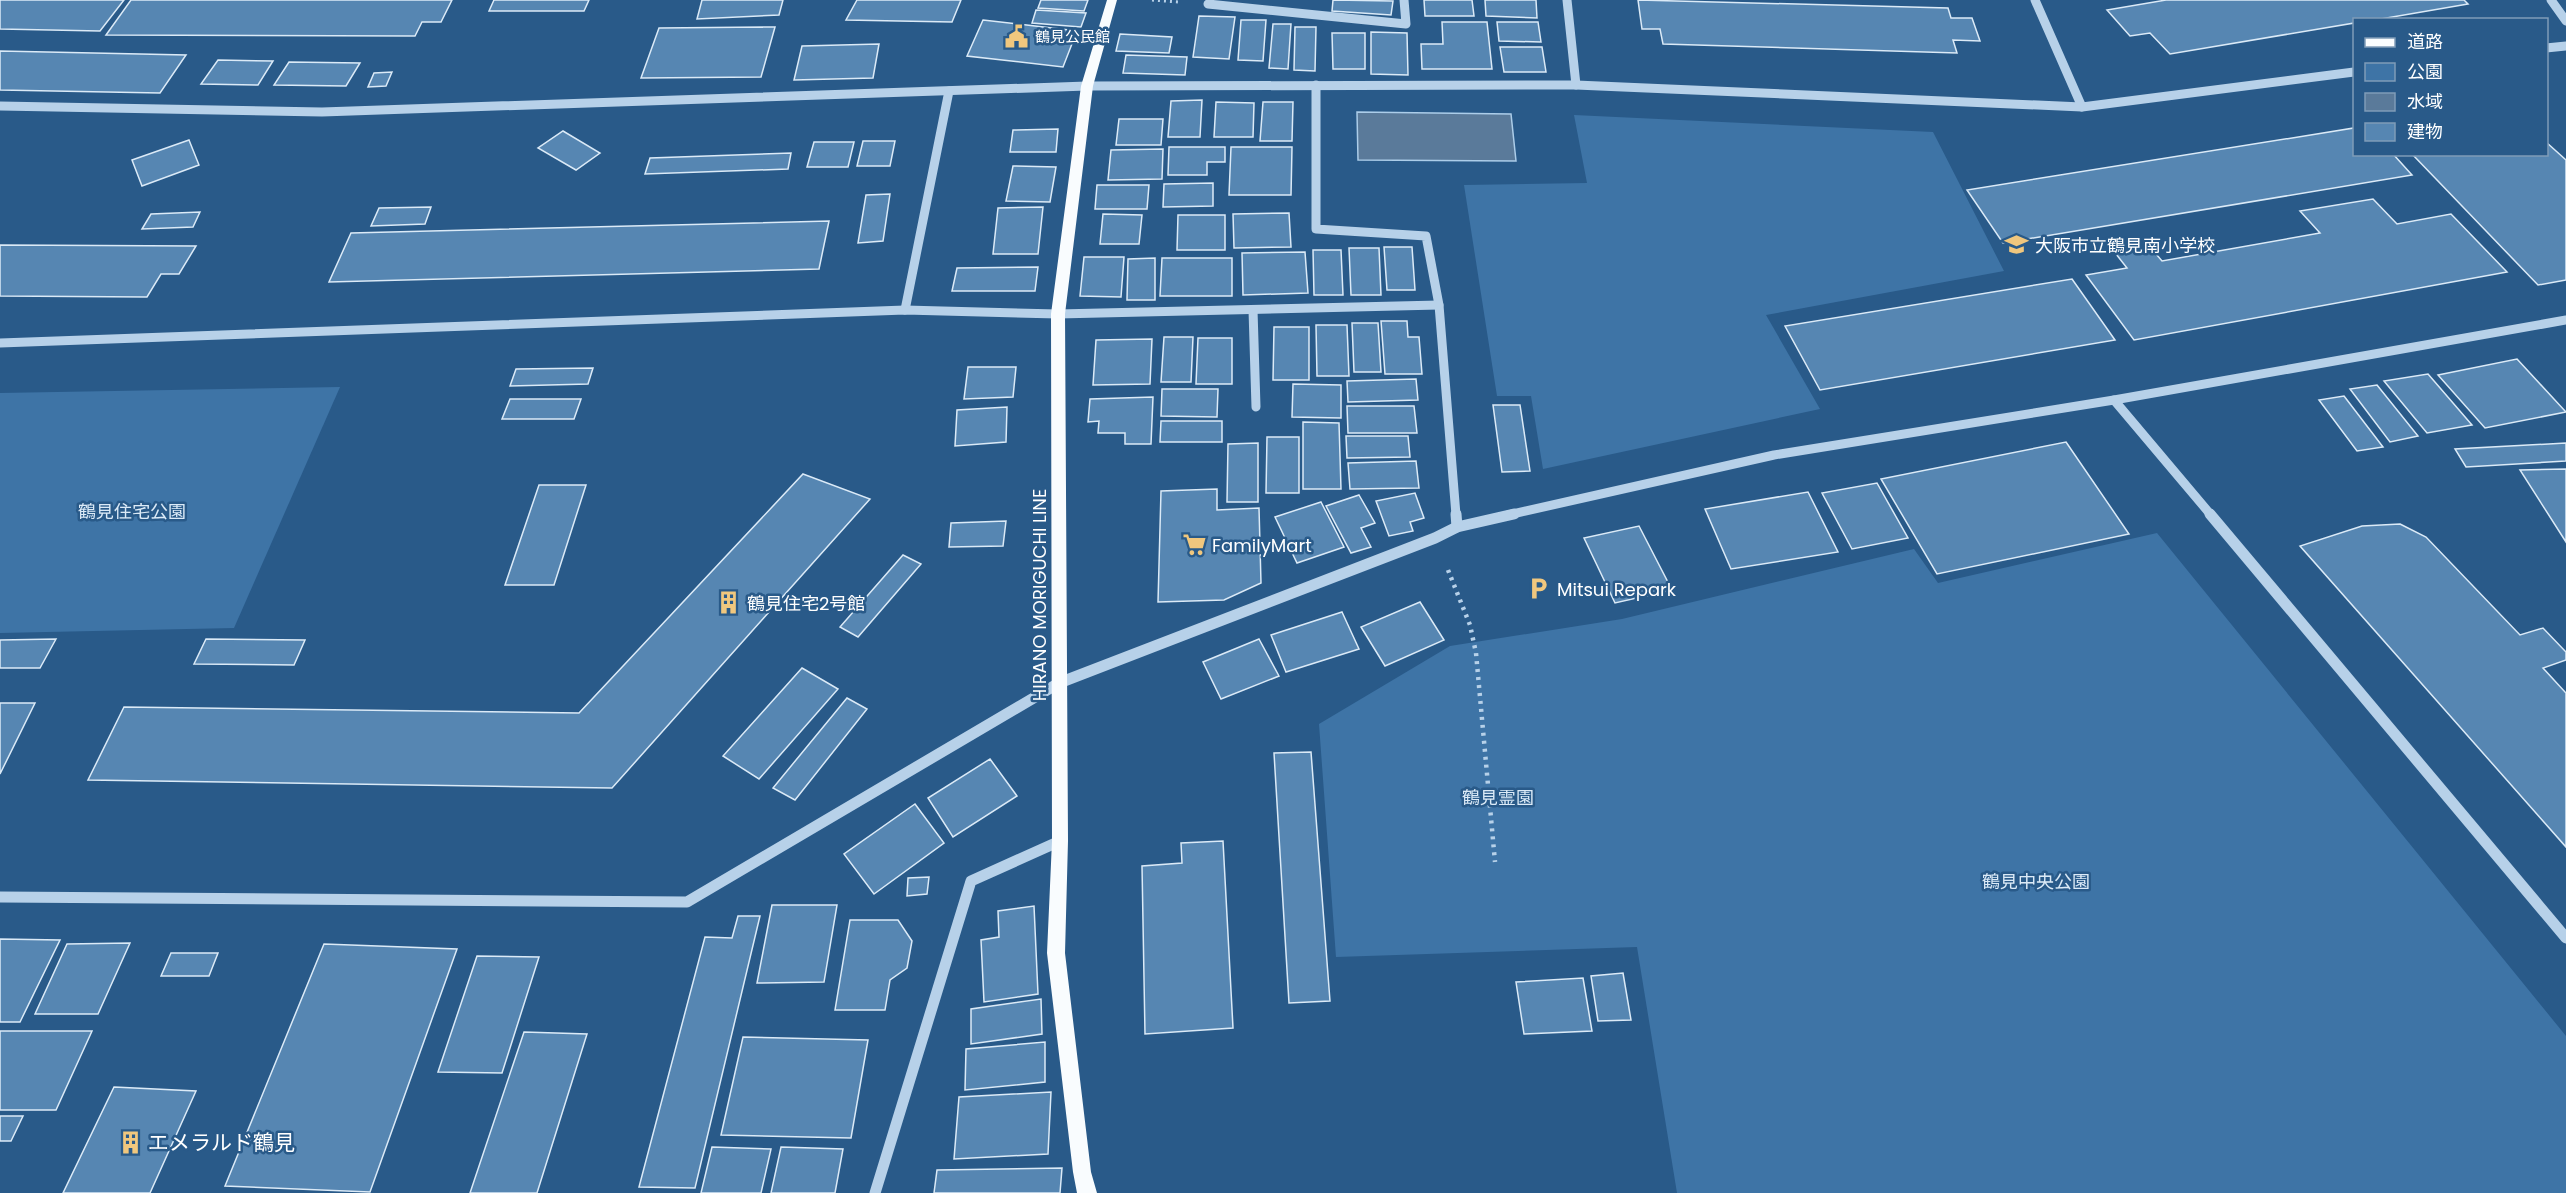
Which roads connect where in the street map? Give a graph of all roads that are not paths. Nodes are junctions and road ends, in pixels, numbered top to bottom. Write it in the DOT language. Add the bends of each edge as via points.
graph roads {
  1 [pos="1112,0"];
  2 [pos="1404,0"];
  3 [pos="1567,0"];
  4 [pos="2035,0"];
  5 [pos="2551,0"];
  6 [pos="1208,4"];
  7 [pos="2566,21"];
  8 [pos="2566,46"];
  9 [pos="2548,48"];
  10 [pos="2353,72"];
  11 [pos="1576,85"];
  12 [pos="1087,86"];
  13 [pos="1316,86"];
  14 [pos="950,91"];
  15 [pos="0,106"];
  16 [pos="2082,106"];
  17 [pos="1438,305"];
  18 [pos="905,310"];
  19 [pos="1253,310"];
  20 [pos="1058,314"];
  21 [pos="2566,320"];
  22 [pos="0,343"];
  23 [pos="2114,400"];
  24 [pos="1256,407"];
  25 [pos="1456,527"];
  26 [pos="1059,683"];
  27 [pos="1060,840"];
  28 [pos="0,897"];
  29 [pos="2566,938"];
  30 [pos="875,1193"];
  31 [pos="1087,1193"];
  1 -- 12 [label="main road, HIRANO MORIGUCHI LINE"];
  2 -- 6 [label="street" via="1406,24"];
  3 -- 11 [label="street"];
  4 -- 16 [label="street"];
  5 -- 7 [label="street"];
  8 -- 9 [label="street"];
  10 -- 16 [label="street"];
  11 -- 13 [label="street"];
  11 -- 16 [label="street"];
  12 -- 13 [label="street"];
  12 -- 14 [label="street"];
  12 -- 20 [label="main road, HIRANO MORIGUCHI LINE"];
  13 -- 17 [label="street" via="1316,229 1426,236"];
  14 -- 15 [label="street" via="322,112"];
  14 -- 18 [label="street"];
  17 -- 19 [label="street"];
  17 -- 25 [label="street"];
  18 -- 20 [label="street"];
  18 -- 22 [label="street"];
  19 -- 20 [label="street"];
  19 -- 24 [label="street"];
  20 -- 26 [label="main road, HIRANO MORIGUCHI LINE"];
  21 -- 23 [label="street"];
  23 -- 25 [label="street" via="1773,455"];
  23 -- 29 [label="street"];
  25 -- 26 [label="street"];
  26 -- 27 [label="main road, HIRANO MORIGUCHI LINE"];
  26 -- 28 [label="street" via="687,902"];
  27 -- 30 [label="street" via="971,881"];
  27 -- 31 [label="main road, HIRANO MORIGUCHI LINE" via="1056,953"];
}
